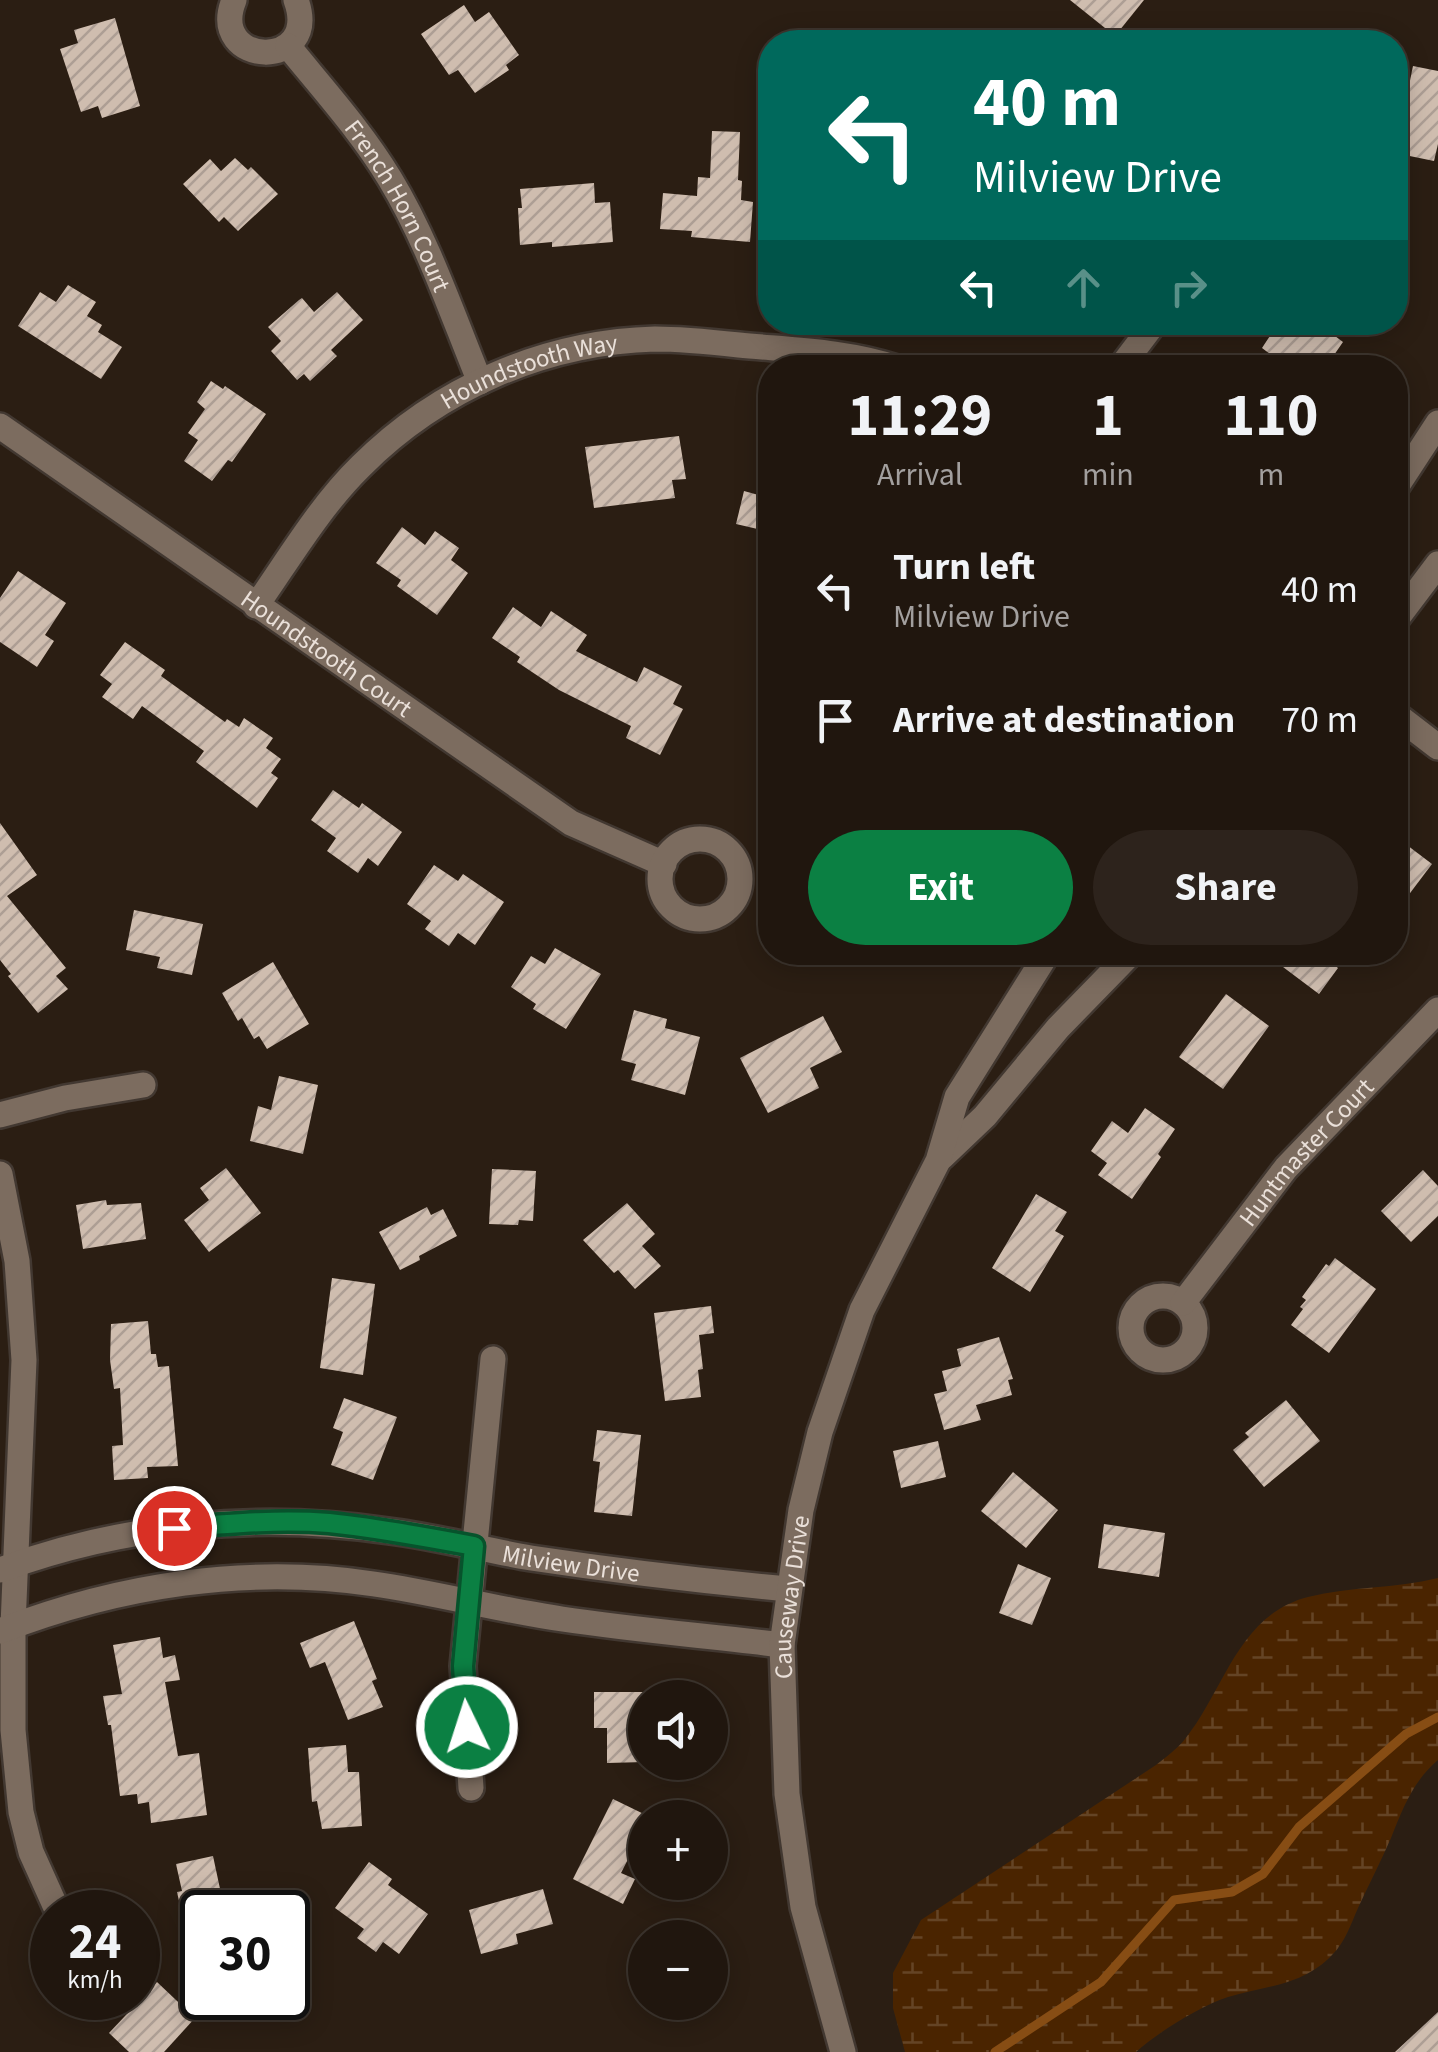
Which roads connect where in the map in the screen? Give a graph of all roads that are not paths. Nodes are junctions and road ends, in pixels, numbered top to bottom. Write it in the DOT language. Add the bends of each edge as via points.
graph roads {
  1 [pos="234,0"];
  2 [pos="296,0"];
  3 [pos="288,46"];
  4 [pos="1145,335"];
  5 [pos="844,355"];
  6 [pos="1130,355"];
  7 [pos="480,382"];
  8 [pos="1438,422"];
  9 [pos="0,426"];
  10 [pos="1408,469"];
  11 [pos="1438,564"];
  12 [pos="1408,604"];
  13 [pos="256,606"];
  14 [pos="1408,724"];
  15 [pos="1438,747"];
  16 [pos="664,864"];
  17 [pos="1040,965"];
  18 [pos="1119,965"];
  19 [pos="1438,1010"];
  20 [pos="142,1085"];
  21 [pos="0,1115"];
  22 [pos="938,1161"];
  23 [pos="0,1174"];
  24 [pos="1183,1303"];
  25 [pos="493,1359"];
  26 [pos="474,1546"];
  27 [pos="8,1567"];
  28 [pos="788,1589"];
  29 [pos="469,1602"];
  30 [pos="6,1629"];
  31 [pos="782,1645"];
  32 [pos="471,1788"];
  33 [pos="48,1890"];
  34 [pos="844,2052"];
  1 -- 3 [label="street" via="229,23 241,45 264,54"];
  2 -- 3 [label="street" via="300,24"];
  3 -- 7 [label="street, French Horn Court" via="390,178"];
  4 -- 6 [label="street"];
  5 -- 7 [label="street, Houndstooth Way" via="654,339 576,348"];
  7 -- 13 [label="street, Houndstooth Way" via="441,401 359,467"];
  8 -- 10 [label="street"];
  9 -- 13 [label="street, Houndstooth Court"];
  11 -- 12 [label="street"];
  13 -- 16 [label="street, Houndstooth Court" via="571,823"];
  14 -- 15 [label="street"];
  17 -- 22 [label="street, Causeway Drive" via="956,1097"];
  18 -- 22 [label="street, Causeway Drive"];
  19 -- 24 [label="street, Huntmaster Court" via="1286,1168"];
  20 -- 21 [label="street"];
  22 -- 28 [label="street, Causeway Drive" via="844,1356 801,1510"];
  23 -- 27 [label="street" via="18,1261 24,1360"];
  25 -- 26 [label="street"];
  26 -- 27 [label="street, Milview Drive" via="325,1523 252,1522 62,1547"];
  26 -- 28 [label="street, Milview Drive"];
  26 -- 29 [label="street"];
  27 -- 30 [label="street"];
  28 -- 31 [label="street, Causeway Drive"];
  29 -- 30 [label="street" via="375,1584 254,1577 143,1588"];
  29 -- 31 [label="street"];
  29 -- 32 [label="street" via="463,1666"];
  30 -- 33 [label="street" via="20,1812"];
  31 -- 34 [label="street, Causeway Drive" via="791,1837"];
}
